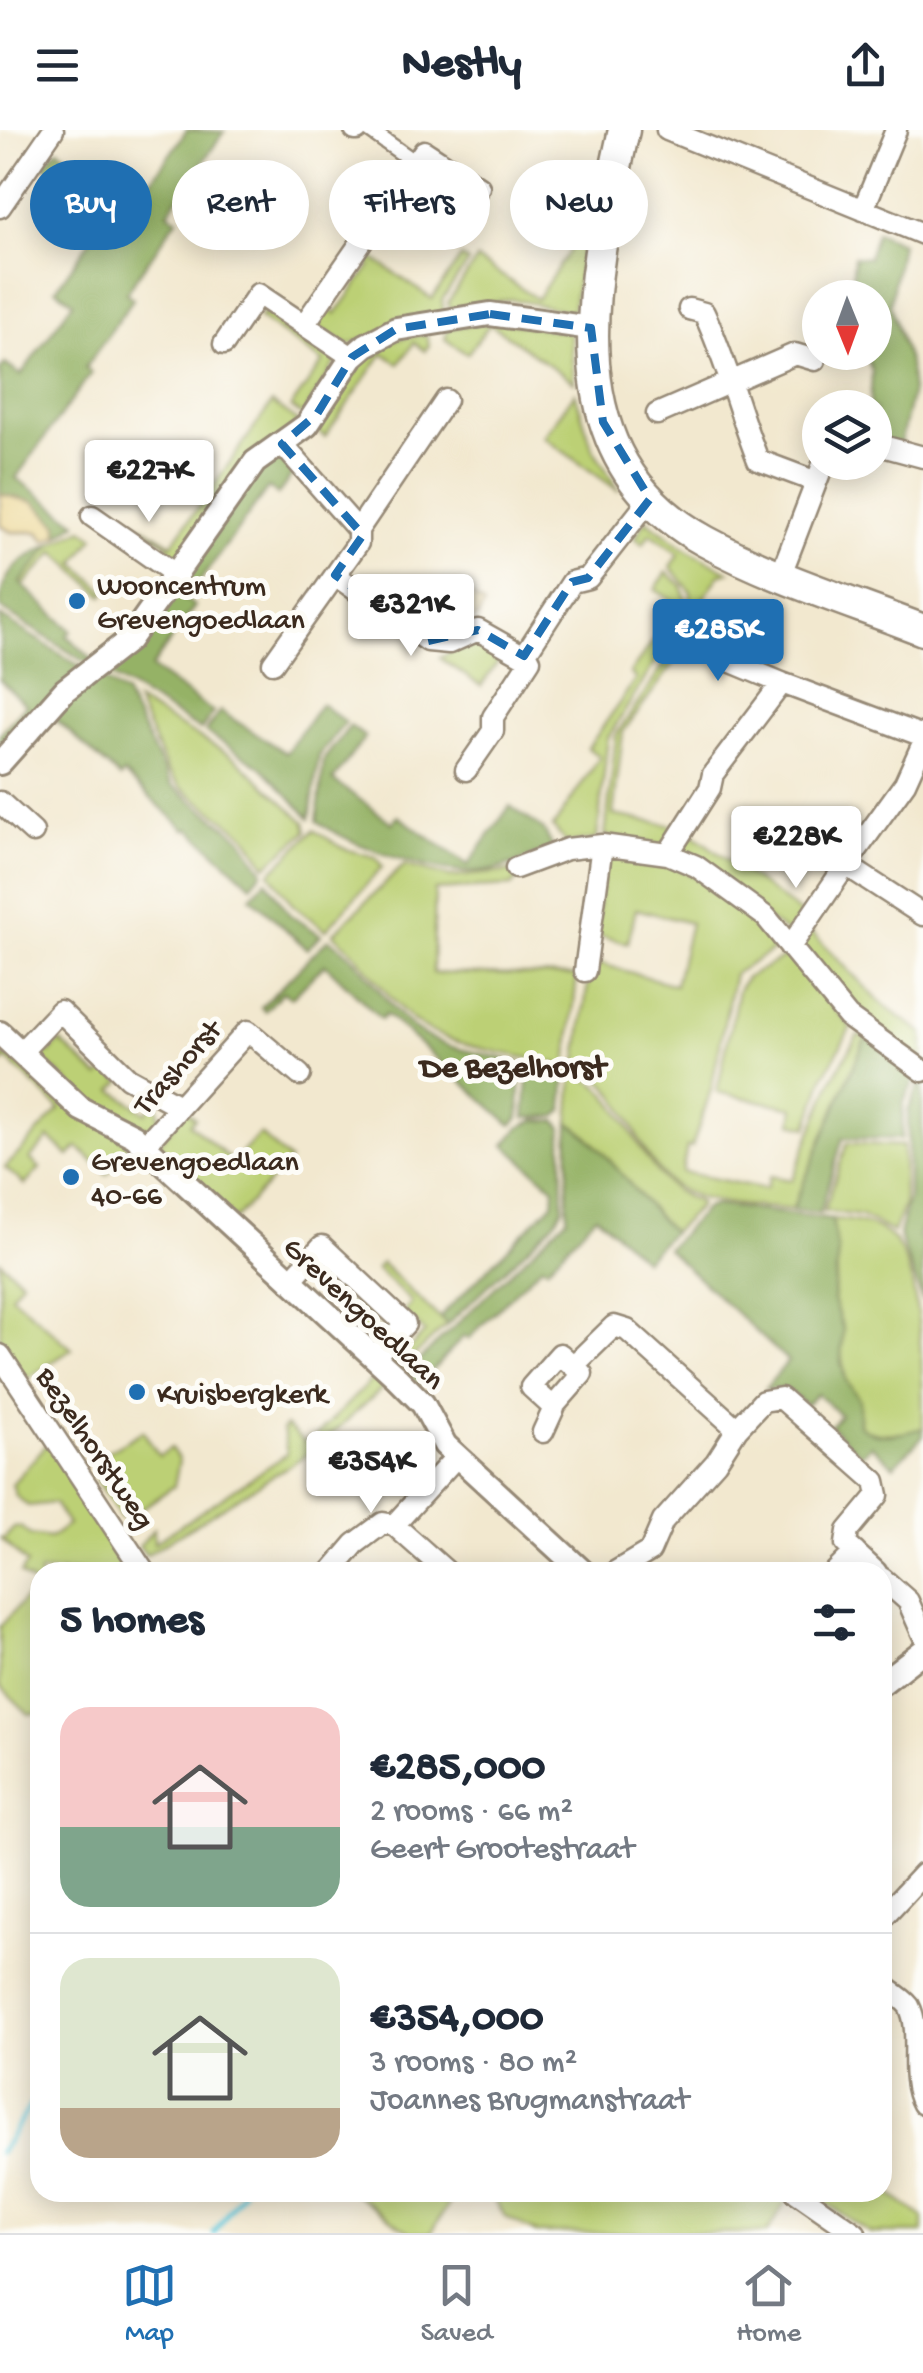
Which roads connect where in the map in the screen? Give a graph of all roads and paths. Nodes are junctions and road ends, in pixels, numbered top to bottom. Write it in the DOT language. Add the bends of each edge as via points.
graph roads {
  1 [pos="52,130"];
  2 [pos="369,130"];
  3 [pos="624,130"];
  4 [pos="667,130"];
  5 [pos="896,130"];
  6 [pos="412,160"];
  7 [pos="418,160"];
  8 [pos="438,160"];
  9 [pos="0,207"];
  10 [pos="863,210"];
  11 [pos="923,234"];
  12 [pos="356,250"];
  13 [pos="689,309"];
  14 [pos="304,325"];
  15 [pos="591,328"];
  16 [pos="224,344"];
  17 [pos="802,356"];
  18 [pos="352,358"];
  19 [pos="732,381"];
  20 [pos="446,400"];
  21 [pos="657,414"];
  22 [pos="282,444"];
  23 [pos="892,449"];
  24 [pos="923,457"];
  25 [pos="802,469"];
  26 [pos="816,480"];
  27 [pos="650,499"];
  28 [pos="92,516"];
  29 [pos="358,530"];
  30 [pos="781,574"];
  31 [pos="335,575"];
  32 [pos="178,576"];
  33 [pos="923,630"];
  34 [pos="681,631"];
  35 [pos="524,656"];
  36 [pos="273,663"];
  37 [pos="782,683"];
  38 [pos="923,740"];
  39 [pos="0,764"];
  40 [pos="466,770"];
  41 [pos="0,802"];
  42 [pos="33,832"];
  43 [pos="602,845"];
  44 [pos="668,854"];
  45 [pos="846,865"];
  46 [pos="516,868"];
  47 [pos="923,915"];
  48 [pos="790,947"];
  49 [pos="584,971"];
  50 [pos="0,1033"];
  51 [pos="21,1052"];
  52 [pos="923,1071"];
  53 [pos="300,1075"];
  54 [pos="179,1106"];
  55 [pos="144,1146"];
  56 [pos="290,1281"];
  57 [pos="0,1355"];
  58 [pos="374,1357"];
  59 [pos="573,1366"];
  60 [pos="553,1407"];
  61 [pos="737,1429"];
  62 [pos="543,1432"];
  63 [pos="457,1456"];
  64 [pos="394,1526"];
  65 [pos="855,1552"];
  66 [pos="137,1562"];
  67 [pos="340,1562"];
  68 [pos="435,1562"];
  69 [pos="572,1562"];
  70 [pos="632,1562"];
  71 [pos="845,1562"];
  72 [pos="866,1562"];
  73 [pos="892,1587"];
  74 [pos="923,1635"];
  75 [pos="923,1651"];
  76 [pos="892,1675"];
  77 [pos="923,1874"];
  78 [pos="892,1907"];
  79 [pos="892,1993"];
  80 [pos="923,2104"];
  81 [pos="810,2202"];
  82 [pos="855,2233"];
  1 -- 9 [label="street"];
  2 -- 6 [label="street"];
  3 -- 15 [label="main road"];
  4 -- 10 [label="street"];
  5 -- 10 [label="street"];
  7 -- 8 [label="street" via="424,151"];
  10 -- 11 [label="street"];
  12 -- 14 [label="street"];
  13 -- 19 [label="street" via="704,313"];
  14 -- 16 [label="street" via="258,294"];
  14 -- 18 [label="street"];
  15 -- 18 [label="street" via="490,314 396,330"];
  15 -- 27 [label="main road" via="603,422"];
  17 -- 19 [label="street"];
  18 -- 22 [label="street" via="317,414"];
  19 -- 21 [label="street"];
  19 -- 25 [label="street" via="758,460"];
  20 -- 29 [label="street"];
  22 -- 29 [label="street"];
  22 -- 32 [label="street" via="246,473"];
  23 -- 24 [label="street"];
  26 -- 30 [label="street"];
  27 -- 30 [label="main road" via="702,540"];
  27 -- 35 [label="street" via="588,578 572,582"];
  28 -- 32 [label="street"];
  29 -- 31 [label="street" via="358,543"];
  30 -- 33 [label="main road"];
  31 -- 35 [label="street" via="428,640 449,643 478,630"];
  31 -- 36 [label="street"];
  32 -- 39 [label="street" via="130,640 65,690"];
  34 -- 37 [label="street" via="722,658"];
  35 -- 40 [label="street" via="530,660"];
  37 -- 38 [label="street"];
  37 -- 44 [label="street" via="713,774"];
  38 -- 45 [label="street" via="905,783"];
  41 -- 42 [label="street"];
  43 -- 44 [label="street"];
  43 -- 46 [label="street" via="567,849"];
  43 -- 49 [label="street"];
  44 -- 48 [label="street" via="746,899"];
  45 -- 47 [label="street"];
  45 -- 48 [label="street"];
  48 -- 52 [label="street" via="848,1016"];
  50 -- 51 [label="street, Grevengoedlaan"];
  51 -- 54 [label="street" via="60,1011 128,1078"];
  51 -- 55 [label="street, Grevengoedlaan" via="81,1109"];
  53 -- 54 [label="street, Trashorst" via="248,1032"];
  54 -- 55 [label="street, Trashorst"];
  55 -- 56 [label="street, Grevengoedlaan"];
  56 -- 58 [label="street, Grevengoedlaan"];
  56 -- 58 [label="street" via="322,1246 405,1324"];
  57 -- 66 [label="street, Bezelhorstweg"];
  58 -- 63 [label="street, Grevengoedlaan" via="423,1404"];
  59 -- 60 [label="street" via="582,1374"];
  59 -- 60 [label="street" via="560,1354 531,1387"];
  59 -- 61 [label="street" via="603,1332 614,1326 627,1330"];
  60 -- 62 [label="street"];
  61 -- 65 [label="street" via="763,1401 782,1398 871,1475 878,1495 848,1532 846,1544"];
  61 -- 70 [label="street" via="662,1521 650,1552"];
  63 -- 64 [label="street"];
  63 -- 69 [label="street, Grevengoedlaan"];
  64 -- 67 [label="street" via="383,1523"];
  64 -- 68 [label="street"];
  65 -- 71 [label="street"];
  65 -- 72 [label="street"];
  73 -- 74 [label="street" via="908,1601"];
  75 -- 76 [label="street"];
  77 -- 78 [label="street"];
  79 -- 80 [label="street" via="908,2006 914,2024 914,2085"];
  81 -- 82 [label="street"];
}
